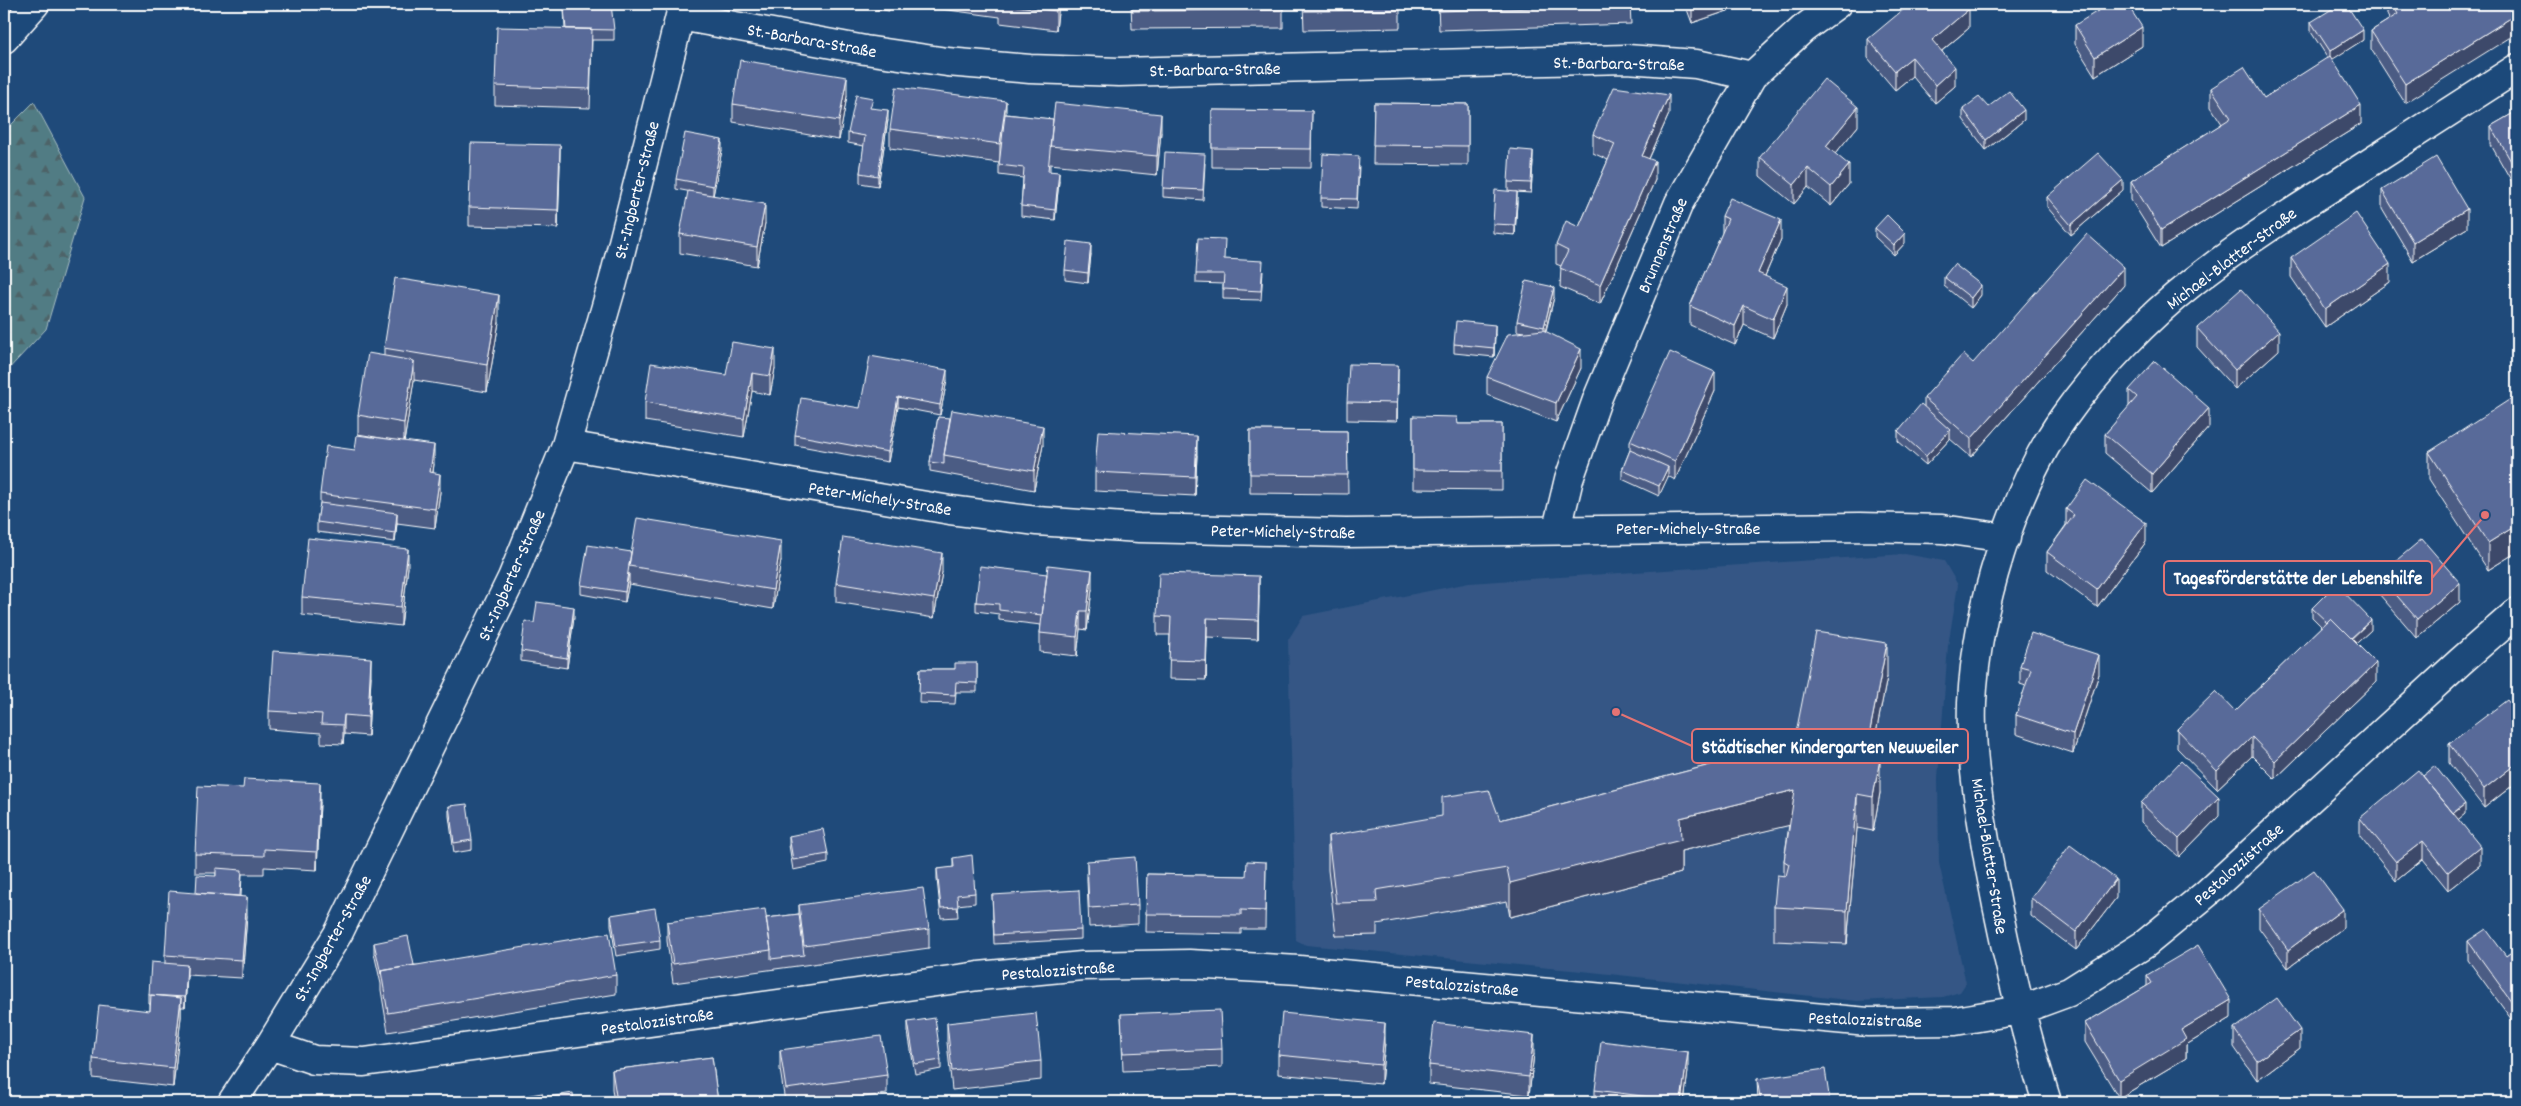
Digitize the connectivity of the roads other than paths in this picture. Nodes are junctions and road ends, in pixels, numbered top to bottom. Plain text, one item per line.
1 (35, 4) edge
2 (1837, 4) edge
3 (681, 10) edge
4 (4, 39) edge
5 (2517, 68) edge
6 (1752, 76) junction
7 (566, 445) junction
8 (1557, 529) junction
9 (2006, 538) junction
10 (2517, 612) edge
11 (2020, 1010) junction
12 (270, 1045) junction
13 (232, 1102) edge
14 (2047, 1102) edge

1 - 4 street
2 - 6 street, Brunnenstraße
3 - 6 street, St.-Barbara-Straße
3 - 7 street, St.-Ingberter-Straße
5 - 9 street, Michael-Blatter-Straße
6 - 8 street, Brunnenstraße
7 - 8 street, Peter-Michely-Straße
7 - 12 street, St.-Ingberter-Straße
8 - 9 street, Peter-Michely-Straße
9 - 11 street, Michael-Blatter-Straße
10 - 11 street, Pestalozzistraße
11 - 12 street, Pestalozzistraße
11 - 14 street, Michael-Blatter-Straße
12 - 13 street, St.-Ingberter-Straße

